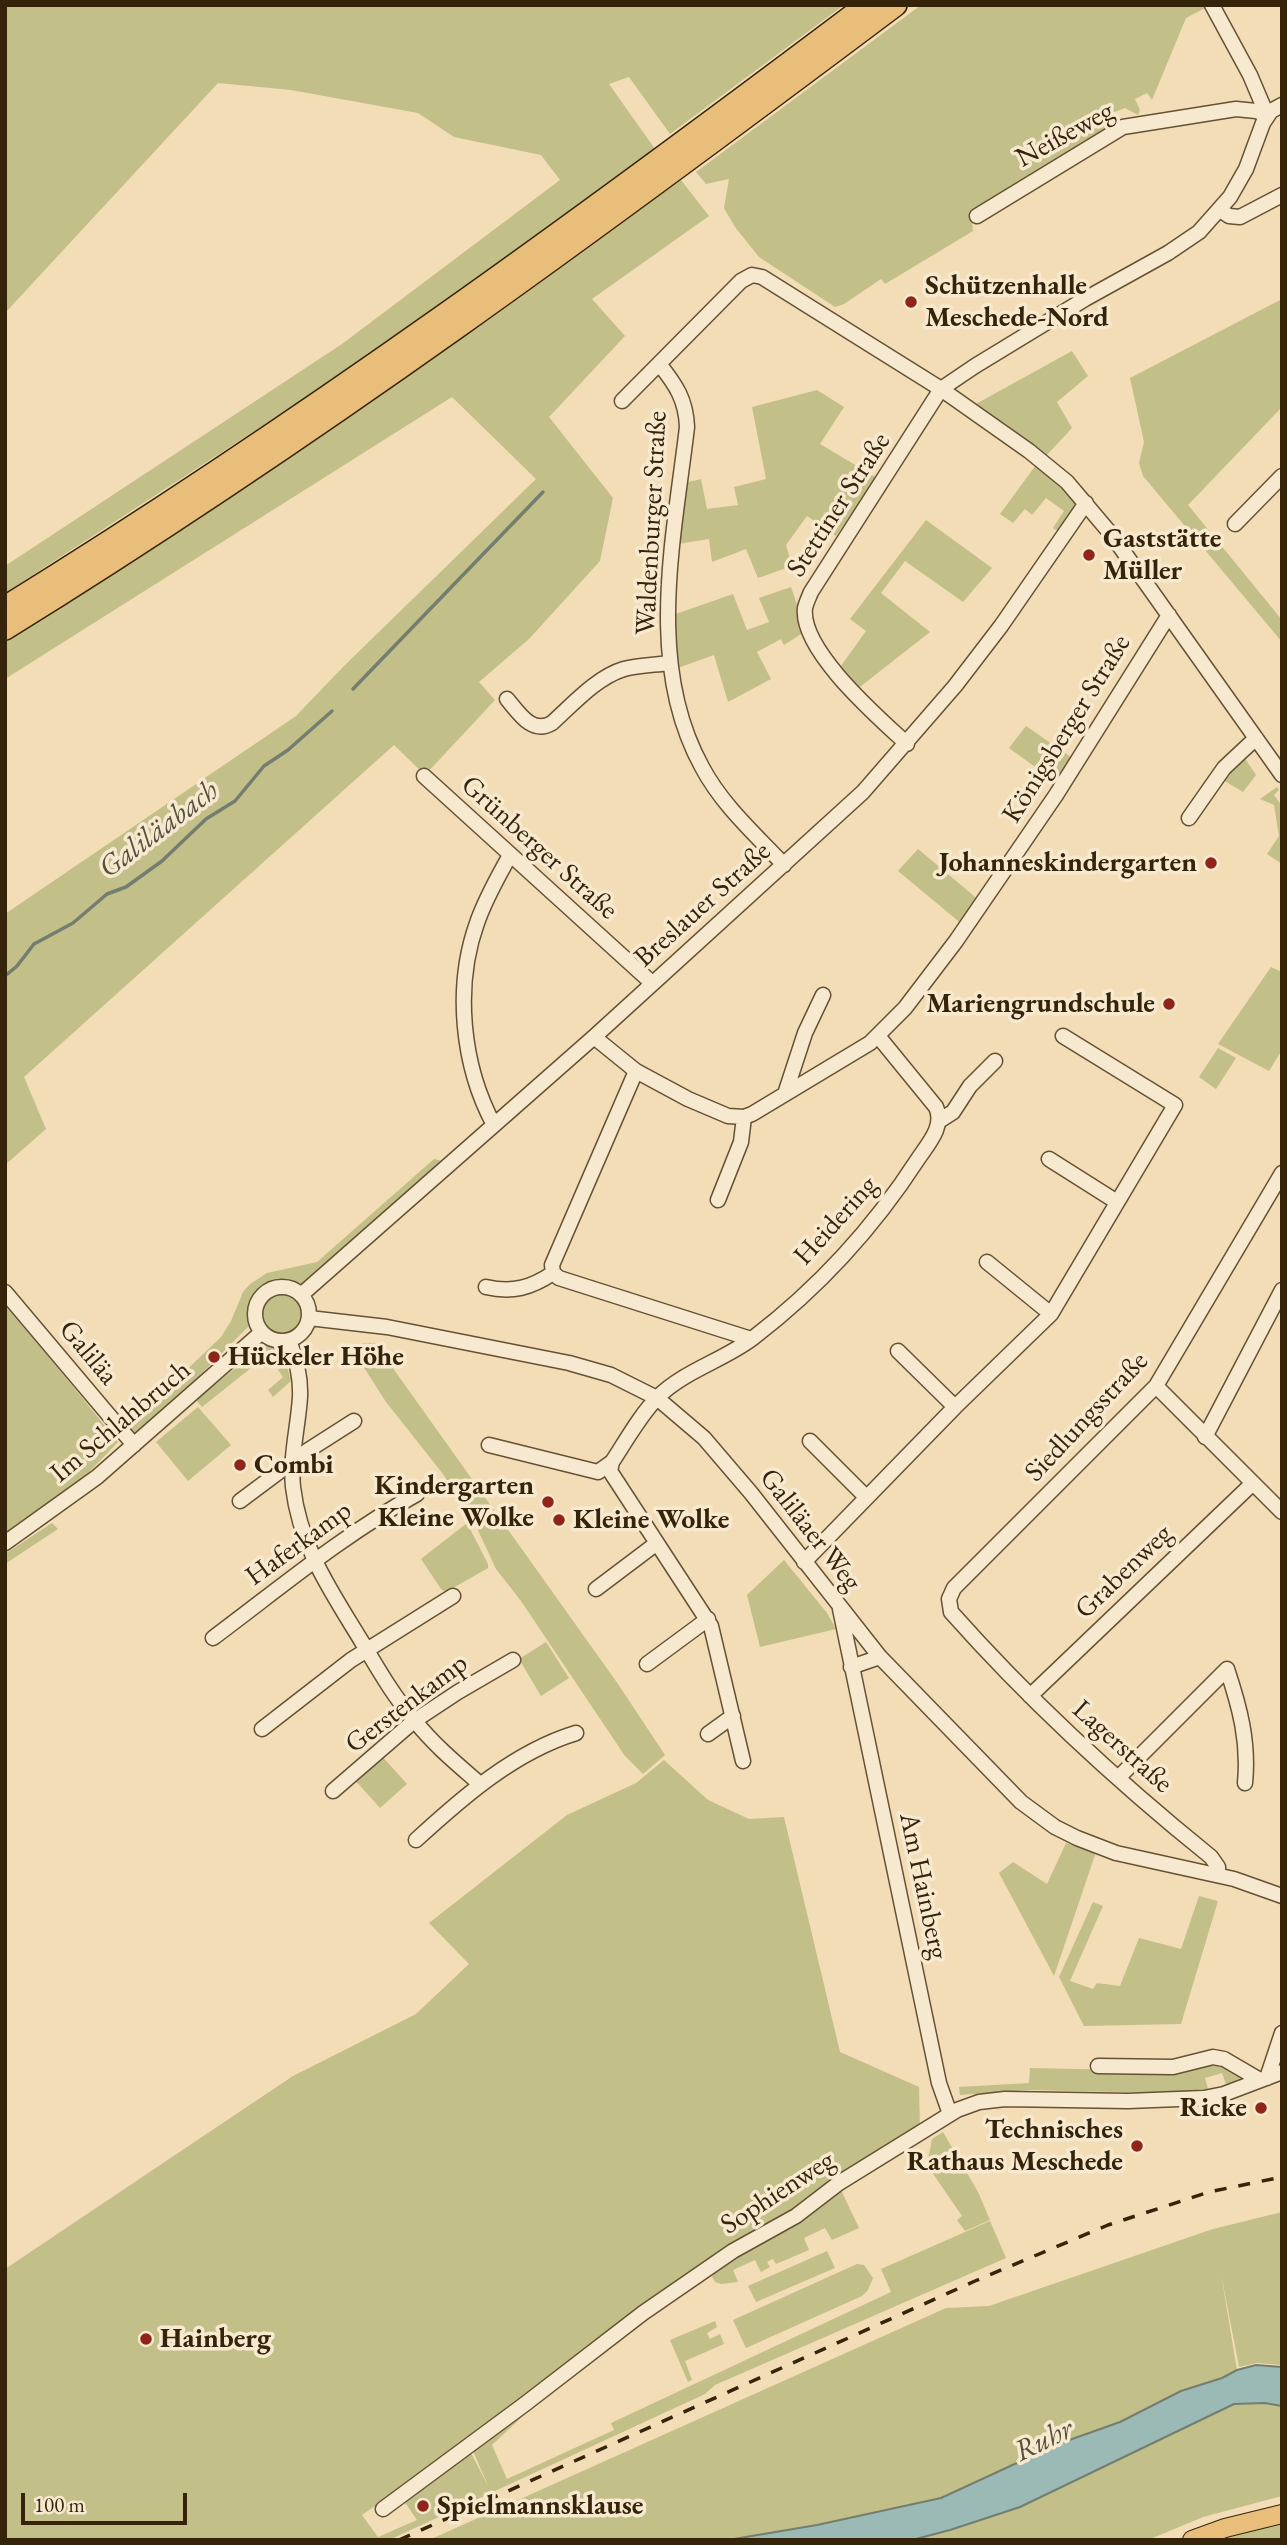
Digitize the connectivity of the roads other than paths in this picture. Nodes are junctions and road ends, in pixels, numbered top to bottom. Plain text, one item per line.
1 (866, 5) edge
2 (896, 5) edge
3 (1212, 5) edge
4 (1282, 105) edge
5 (1267, 115) junction
6 (1282, 195) edge
7 (1220, 210) junction
8 (977, 216) dead end
9 (660, 365) junction
10 (941, 389) junction
11 (622, 401) dead end
12 (1282, 476) edge
13 (1086, 503) junction
14 (1235, 523) dead end
15 (5, 607) edge
16 (1169, 615) junction
17 (5, 629) edge
18 (670, 663) junction
19 (507, 699) dead end
20 (1256, 738) junction
21 (907, 744) junction
22 (1282, 775) edge
23 (424, 776) dead end
24 (1189, 818) dead end
25 (510, 855) junction
26 (785, 865) junction
27 (652, 983) junction
28 (823, 995) dead end
29 (878, 1036) junction
30 (1063, 1036) dead end
31 (594, 1037) junction
32 (995, 1061) dead end
33 (636, 1071) junction
34 (785, 1094) junction
35 (744, 1117) junction
36 (939, 1121) junction
37 (494, 1125) junction
38 (1049, 1159) dead end
39 (1282, 1173) edge
40 (718, 1200) dead end
41 (1116, 1202) junction
42 (987, 1262) dead end
43 (552, 1273) junction
44 (486, 1287) dead end
45 (1282, 1290) edge
46 (5, 1292) edge
47 (301, 1295) junction
48 (1051, 1314) junction
49 (309, 1318) junction
50 (262, 1332) junction
51 (751, 1339) junction
52 (289, 1340) junction
53 (898, 1351) dead end
54 (1156, 1386) junction
55 (657, 1398) junction
56 (955, 1407) junction
57 (354, 1420) dead end
58 (1205, 1437) junction
59 (810, 1441) dead end
60 (489, 1444) dead end
61 (134, 1445) junction
62 (292, 1462) junction
63 (612, 1462) junction
64 (1253, 1483) junction
65 (417, 1494) dead end
66 (866, 1497) junction
67 (240, 1501) dead end
68 (1282, 1513) edge
69 (5, 1543) edge
70 (657, 1543) junction
71 (313, 1561) junction
72 (804, 1562) junction
73 (596, 1589) dead end
74 (453, 1596) dead end
75 (948, 1603) joint
76 (840, 1609) junction
77 (708, 1619) junction
78 (213, 1638) dead end
79 (367, 1650) junction
80 (880, 1657) junction
81 (513, 1660) dead end
82 (647, 1664) dead end
83 (851, 1667) junction
84 (1031, 1696) junction
85 (733, 1716) junction
86 (414, 1721) junction
87 (262, 1729) dead end
88 (576, 1733) dead end
89 (708, 1734) dead end
90 (744, 1761) dead end
91 (1118, 1778) junction
92 (1245, 1783) dead end
93 (480, 1784) junction
94 (333, 1791) dead end
95 (416, 1840) dead end
96 (1218, 1875) junction
97 (1282, 1896) edge
98 (1282, 2033) edge
99 (1098, 2066) dead end
100 (1282, 2072) edge
101 (1264, 2079) junction
102 (950, 2114) junction
103 (383, 2509) dead end
104 (1282, 2514) edge
105 (1192, 2540) edge

1 - 15 highway
2 - 17 highway
3 - 5 street
4 - 5 street
5 - 7 street
5 - 8 street, Neißeweg
6 - 7 street
7 - 10 street
9 - 10 street
9 - 11 street
9 - 18 street, Waldenburger Straße
10 - 13 street
10 - 21 street, Stettiner Straße
12 - 14 street
13 - 16 street
13 - 21 street, Breslauer Straße
16 - 20 street
16 - 29 street, Königsberger Straße
18 - 19 street
18 - 26 street, Waldenburger Straße
20 - 22 street
20 - 24 street
21 - 26 street, Breslauer Straße
23 - 25 street, Grünberger Straße
25 - 27 street, Grünberger Straße
25 - 37 street
26 - 27 street, Breslauer Straße
27 - 31 street, Breslauer Straße
28 - 34 street
29 - 34 street
29 - 36 street
30 - 41 street
31 - 33 street
31 - 37 street, Breslauer Straße
32 - 36 street, Heidering
33 - 35 street
33 - 43 street
34 - 35 street
35 - 40 street
36 - 51 street, Heidering
37 - 47 street, Breslauer Straße
38 - 41 street
39 - 54 street, Siedlungsstraße
41 - 48 street
42 - 48 street
43 - 44 street
43 - 51 street
45 - 58 street
46 - 61 street, Galiläa
47 - 49 street
47 - 50 street
48 - 56 street
49 - 52 street
49 - 55 street, Galiläaer Weg
50 - 52 street
50 - 61 street, Im Schlahbruch
51 - 55 street, Heidering
52 - 62 street
53 - 56 street
54 - 58 street
54 - 75 street, Siedlungsstraße
55 - 63 street, Heidering
55 - 72 street, Galiläaer Weg
56 - 66 street
57 - 62 street
58 - 64 street
59 - 66 street
60 - 63 street
61 - 69 street, Im Schlahbruch
62 - 67 street
62 - 71 street
63 - 70 street
64 - 68 street
64 - 84 street, Grabenweg
65 - 71 street, Haferkamp
66 - 72 street
70 - 73 street
70 - 77 street
71 - 78 street, Haferkamp
71 - 79 street
72 - 76 street, Galiläaer Weg
74 - 79 street
75 - 84 street, Lagerstraße
76 - 80 street, Galiläaer Weg
76 - 83 street, Am Hainberg
77 - 82 street
77 - 85 street
79 - 86 street
79 - 87 street
80 - 83 street
80 - 96 street, Galiläaer Weg
81 - 86 street, Gerstenkamp
83 - 102 street, Am Hainberg
84 - 91 street, Lagerstraße
85 - 89 street
85 - 90 street
86 - 93 street
86 - 94 street, Gerstenkamp
88 - 93 street
91 - 92 street
91 - 96 street, Lagerstraße
93 - 95 street
96 - 97 street
98 - 101 street
99 - 101 street
100 - 101 street, Sophienweg
101 - 102 street, Sophienweg
102 - 103 street, Sophienweg
104 - 105 main road

